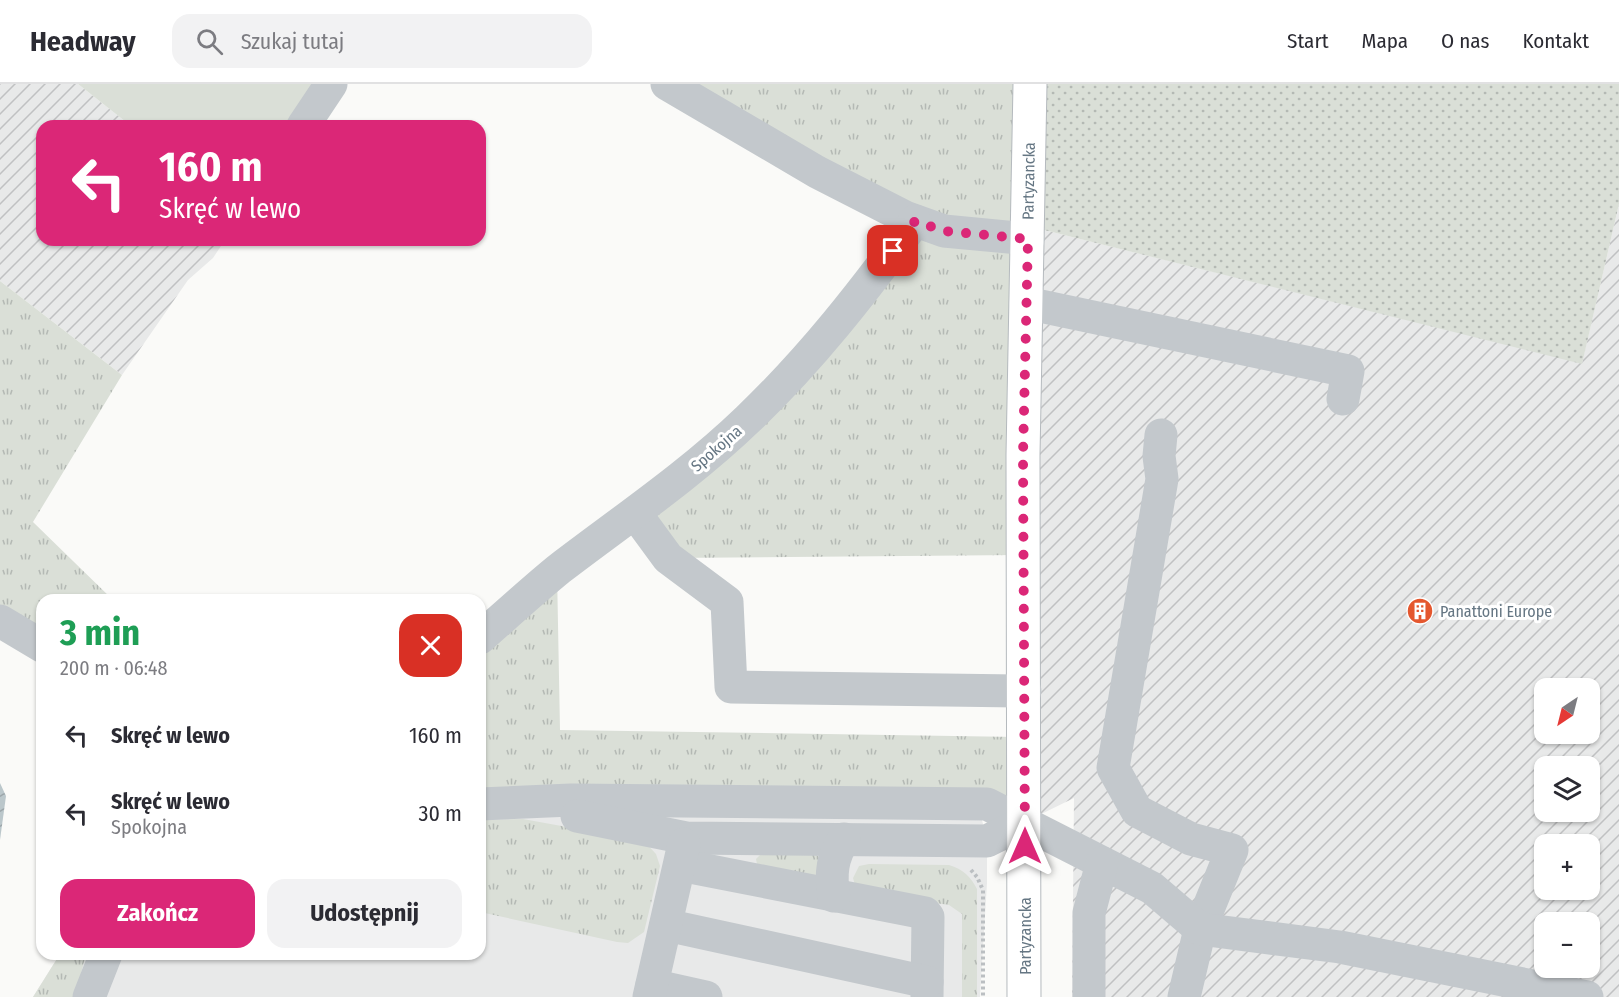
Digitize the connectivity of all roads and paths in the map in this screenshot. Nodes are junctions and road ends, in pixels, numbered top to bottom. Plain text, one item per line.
1 (331, 84) edge
2 (666, 84) edge
3 (1030, 84) edge
4 (307, 120) edge
5 (915, 221) junction
6 (1028, 239) junction
7 (1026, 303) junction
8 (1343, 399) dead end
9 (1161, 435) dead end
10 (635, 513) junction
11 (0, 621) edge
12 (486, 633) edge
13 (36, 642) edge
14 (1025, 691) junction
15 (709, 802) junction
16 (486, 803) edge
17 (486, 803) edge
18 (1025, 822) junction
19 (844, 839) junction
20 (683, 851) junction
21 (1102, 863) junction
22 (966, 865) dead end
23 (834, 896) junction
24 (666, 925) junction
25 (1200, 929) junction
26 (104, 960) edge
27 (927, 990) edge
28 (651, 991) edge
29 (89, 997) edge
30 (706, 997) edge
31 (983, 997) edge
32 (1024, 997) edge
33 (1089, 997) edge
34 (1184, 997) edge
35 (1587, 997) edge

1 - 4 street
2 - 5 street
3 - 6 main road, Partyzancka
5 - 6 street
5 - 10 street, Spokojna
6 - 7 main road, Partyzancka
7 - 8 street
7 - 14 main road, Partyzancka
9 - 25 street
10 - 12 street, Spokojna
10 - 14 street
11 - 13 street
14 - 18 main road, Partyzancka
15 - 16 street
15 - 18 street
15 - 20 street
17 - 20 street
18 - 19 street
18 - 21 street
18 - 32 main road, Partyzancka
19 - 20 street
19 - 23 street
20 - 23 street
20 - 24 street
21 - 25 street
21 - 33 street
22 - 31 path
23 - 27 street
24 - 27 street
24 - 28 street
25 - 34 street
25 - 35 street
26 - 29 street
28 - 30 street

